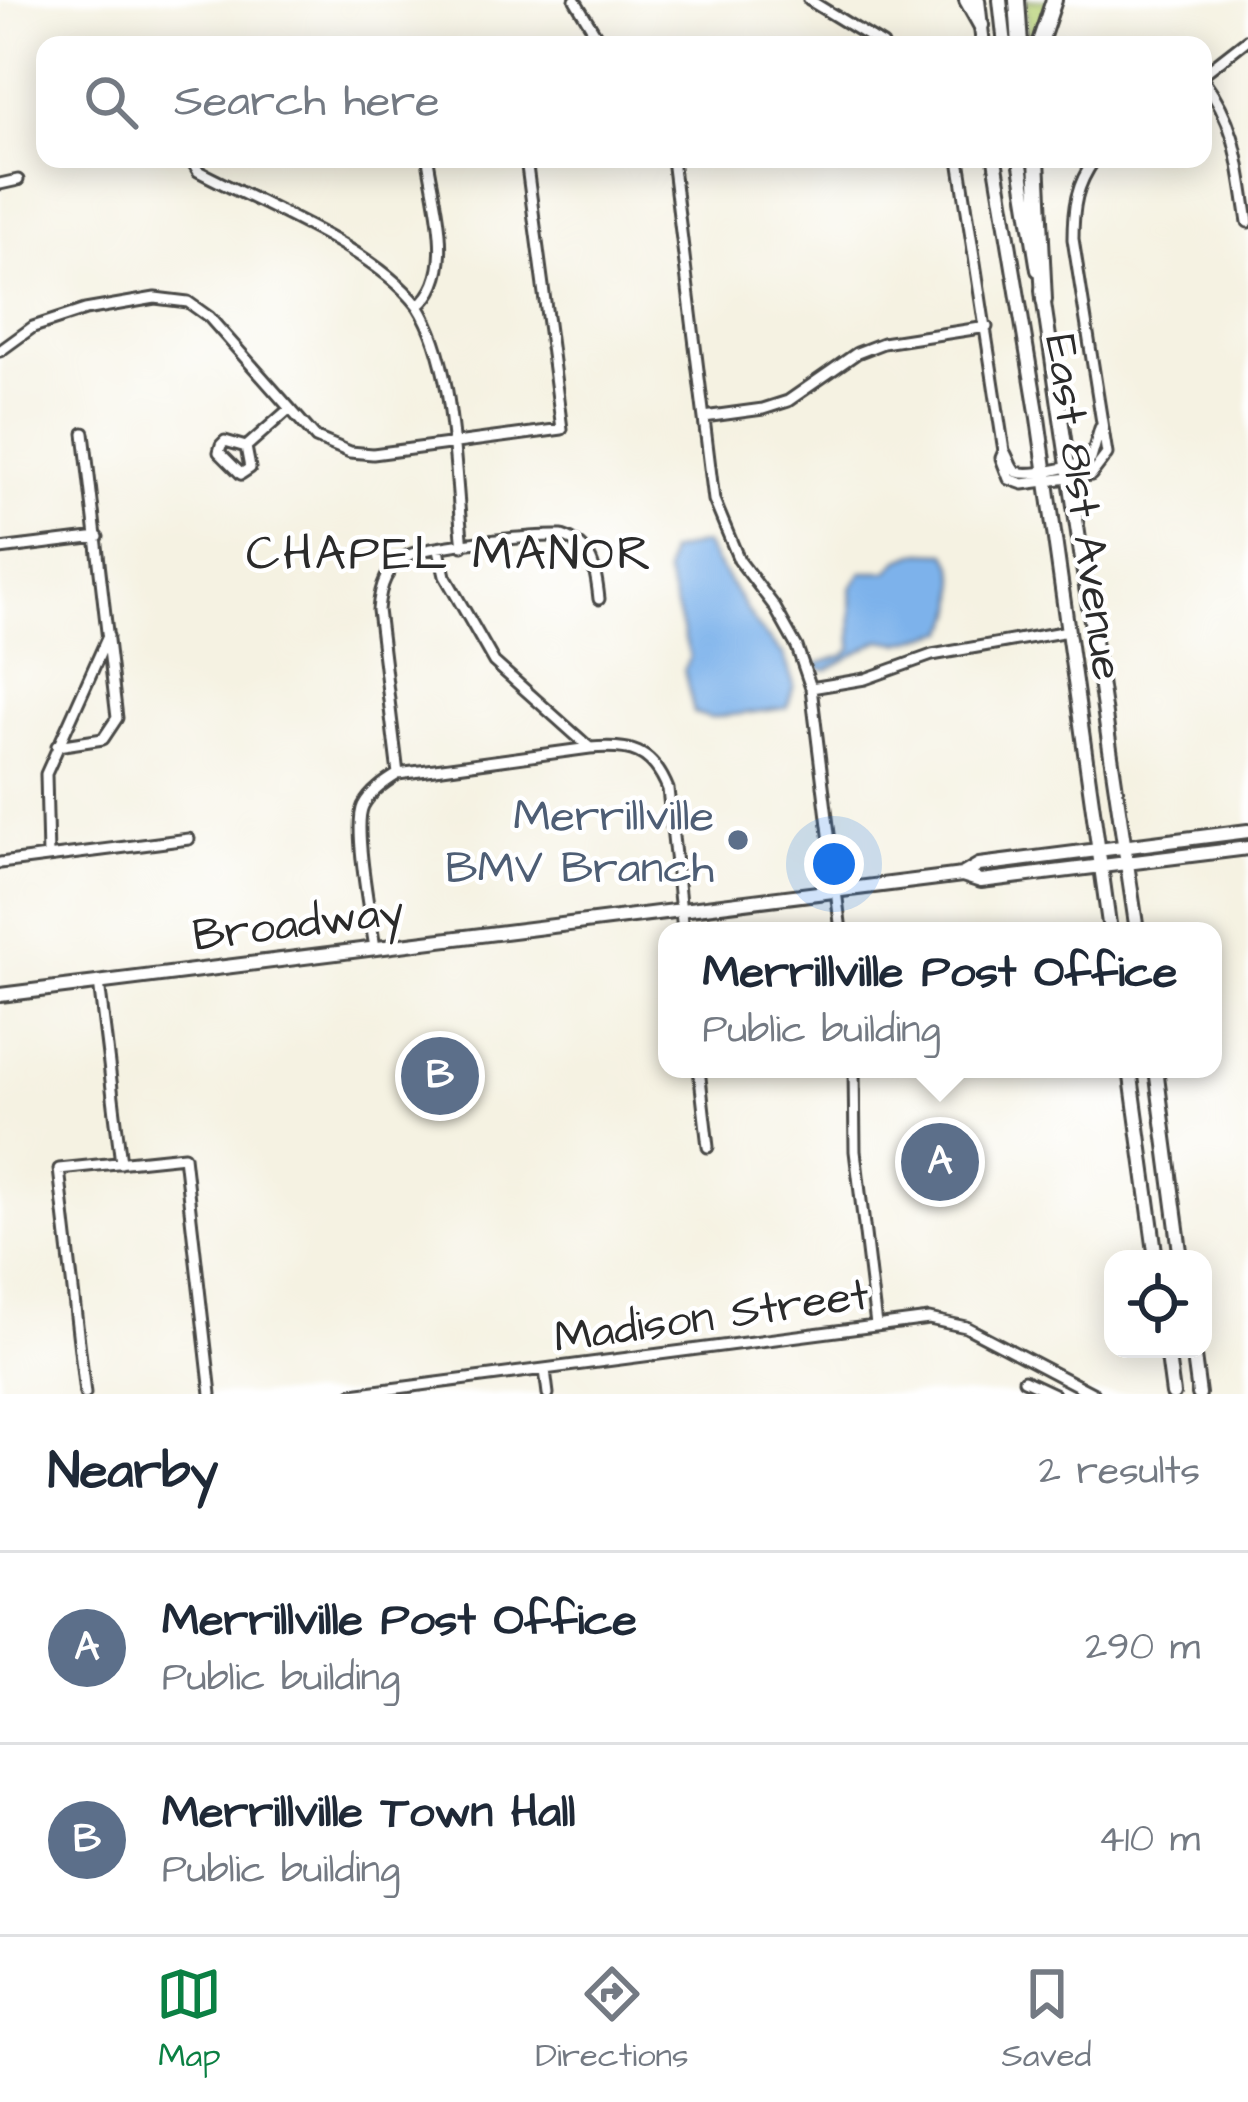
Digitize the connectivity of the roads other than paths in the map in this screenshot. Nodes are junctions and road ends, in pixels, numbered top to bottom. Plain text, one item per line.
1 (575, 0) edge
2 (809, 0) edge
3 (967, 0) edge
4 (978, 0) edge
5 (1000, 0) edge
6 (1017, 0) edge
7 (1054, 0) edge
8 (981, 25) junction
9 (597, 36) edge
10 (868, 36) edge
11 (982, 36) edge
12 (1004, 36) edge
13 (1019, 36) edge
14 (1042, 36) edge
15 (1248, 39) edge
16 (1212, 69) edge
17 (1212, 90) edge
18 (196, 168) edge
19 (429, 168) edge
20 (527, 168) edge
21 (673, 168) edge
22 (960, 168) edge
23 (995, 168) edge
24 (1021, 168) edge
25 (1036, 168) edge
26 (1089, 168) edge
27 (19, 180) dead end
28 (0, 184) edge
29 (1248, 223) edge
30 (1043, 300) junction
31 (418, 306) junction
32 (987, 327) junction
33 (0, 352) edge
34 (289, 409) junction
35 (704, 417) junction
36 (84, 433) dead end
37 (451, 444) junction
38 (246, 446) dead end
39 (1070, 472) junction
40 (1046, 476) junction
41 (98, 538) junction
42 (463, 546) junction
43 (0, 549) edge
44 (439, 550) junction
45 (599, 599) dead end
46 (1068, 631) junction
47 (109, 633) junction
48 (811, 688) junction
49 (56, 746) junction
50 (590, 748) junction
51 (398, 774) junction
52 (1248, 831) edge
53 (189, 839) dead end
54 (1125, 847) junction
55 (1248, 848) edge
56 (1099, 850) junction
57 (48, 857) junction
58 (0, 863) edge
59 (1127, 863) junction
60 (1101, 867) junction
61 (962, 875) junction
62 (836, 890) junction
63 (680, 909) junction
64 (682, 922) edge
65 (840, 922) edge
66 (1109, 922) edge
67 (1136, 922) edge
68 (375, 948) junction
69 (99, 982) junction
70 (0, 995) edge
71 (700, 1078) edge
72 (854, 1078) edge
73 (1131, 1078) edge
74 (1157, 1078) edge
75 (708, 1147) dead end
76 (121, 1163) junction
77 (1155, 1250) edge
78 (1180, 1250) edge
79 (876, 1325) junction
80 (1168, 1358) edge
81 (1194, 1358) edge
82 (1042, 1366) junction
83 (545, 1370) junction
84 (371, 1393) edge
85 (86, 1394) edge
86 (211, 1394) edge
87 (352, 1394) edge
88 (548, 1394) edge
89 (1054, 1394) edge
90 (1094, 1394) edge
91 (1173, 1394) edge
92 (1199, 1394) edge

1 - 9 street
2 - 10 street
3 - 8 highway
4 - 8 main road
5 - 12 main road
6 - 13 highway
7 - 14 highway
8 - 11 main road
15 - 16 street
17 - 29 street
18 - 31 street
19 - 31 street
20 - 37 street
21 - 35 street
22 - 32 street
23 - 40 main road, East 81st Avenue
24 - 30 main road, East 81st Avenue
25 - 30 highway
26 - 39 street
27 - 28 street
30 - 39 main road, East 81st Avenue
31 - 37 street
32 - 35 street
32 - 40 street
33 - 34 street
34 - 37 street
34 - 38 street
35 - 48 street
36 - 41 street
37 - 42 street
39 - 40 street
39 - 54 main road, East 81st Avenue
40 - 46 main road, East 81st Avenue
41 - 43 street
41 - 47 street
42 - 44 street
42 - 45 street
44 - 50 street
44 - 51 street
46 - 48 street
46 - 56 main road, East 81st Avenue
47 - 49 street
47 - 49 street
48 - 62 street
49 - 57 street
50 - 51 street
50 - 63 street
51 - 68 street
52 - 54 main road, Broadway
53 - 57 street
54 - 56 main road, Broadway
54 - 59 main road, East 81st Avenue
55 - 59 main road, Broadway
56 - 60 main road, East 81st Avenue
56 - 61 main road, Broadway
57 - 58 street
59 - 60 main road, Broadway
59 - 67 main road, East 81st Avenue
60 - 61 main road, Broadway
60 - 66 main road, East 81st Avenue
61 - 62 main road, Broadway
62 - 63 main road, Broadway
62 - 65 street
63 - 64 street
63 - 68 main road, Broadway
68 - 69 main road, Broadway
69 - 70 main road, Broadway
69 - 76 street
71 - 75 street
72 - 79 street
73 - 77 main road
74 - 78 main road
76 - 85 street
76 - 86 street
79 - 82 street, Madison Street
79 - 83 street, Madison Street
80 - 91 main road
81 - 92 main road
82 - 89 street
82 - 90 street
83 - 84 street, Madison Street
83 - 88 street
84 - 87 street, Madison Street

